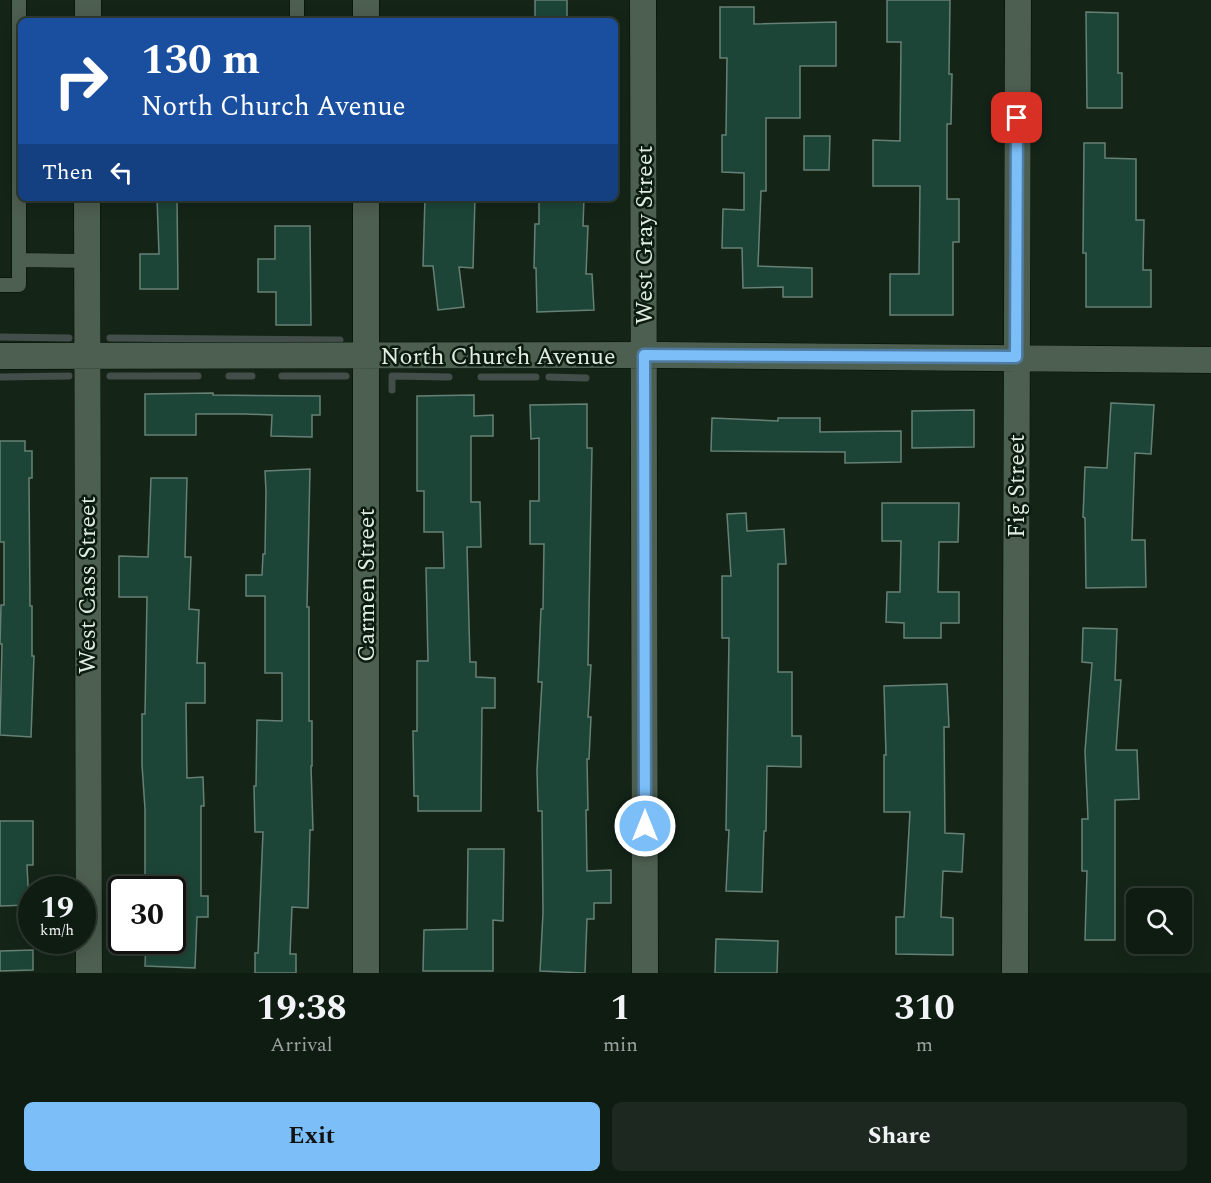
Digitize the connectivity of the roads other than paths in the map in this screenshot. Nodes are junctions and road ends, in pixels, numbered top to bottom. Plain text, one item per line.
1 (20, 0) edge
2 (88, 0) edge
3 (297, 0) edge
4 (366, 0) edge
5 (643, 0) edge
6 (1018, 0) edge
7 (20, 18) edge
8 (88, 18) edge
9 (297, 18) edge
10 (366, 18) edge
11 (19, 201) edge
12 (87, 201) edge
13 (366, 201) edge
14 (19, 260) junction
15 (87, 261) junction
16 (0, 285) edge
17 (87, 355) junction
18 (644, 355) junction
19 (0, 356) edge
20 (366, 356) junction
21 (1016, 357) junction
22 (1211, 360) edge
23 (89, 973) edge
24 (366, 973) edge
25 (645, 973) edge
26 (1015, 973) edge

1 - 7 lane
2 - 8 street
3 - 9 lane
4 - 10 street
5 - 18 street, West Gray Street
6 - 21 street, Fig Street
11 - 14 lane
12 - 15 street, West Cass Street
13 - 20 street, Carmen Street
14 - 15 lane
14 - 16 lane
15 - 17 street, West Cass Street
17 - 19 street, North Church Avenue
17 - 20 street, North Church Avenue
17 - 23 street, West Cass Street
18 - 20 street, North Church Avenue
18 - 21 street, North Church Avenue
18 - 25 street, West Gray Street
20 - 24 street, Carmen Street
21 - 22 street, North Church Avenue
21 - 26 street, Fig Street

